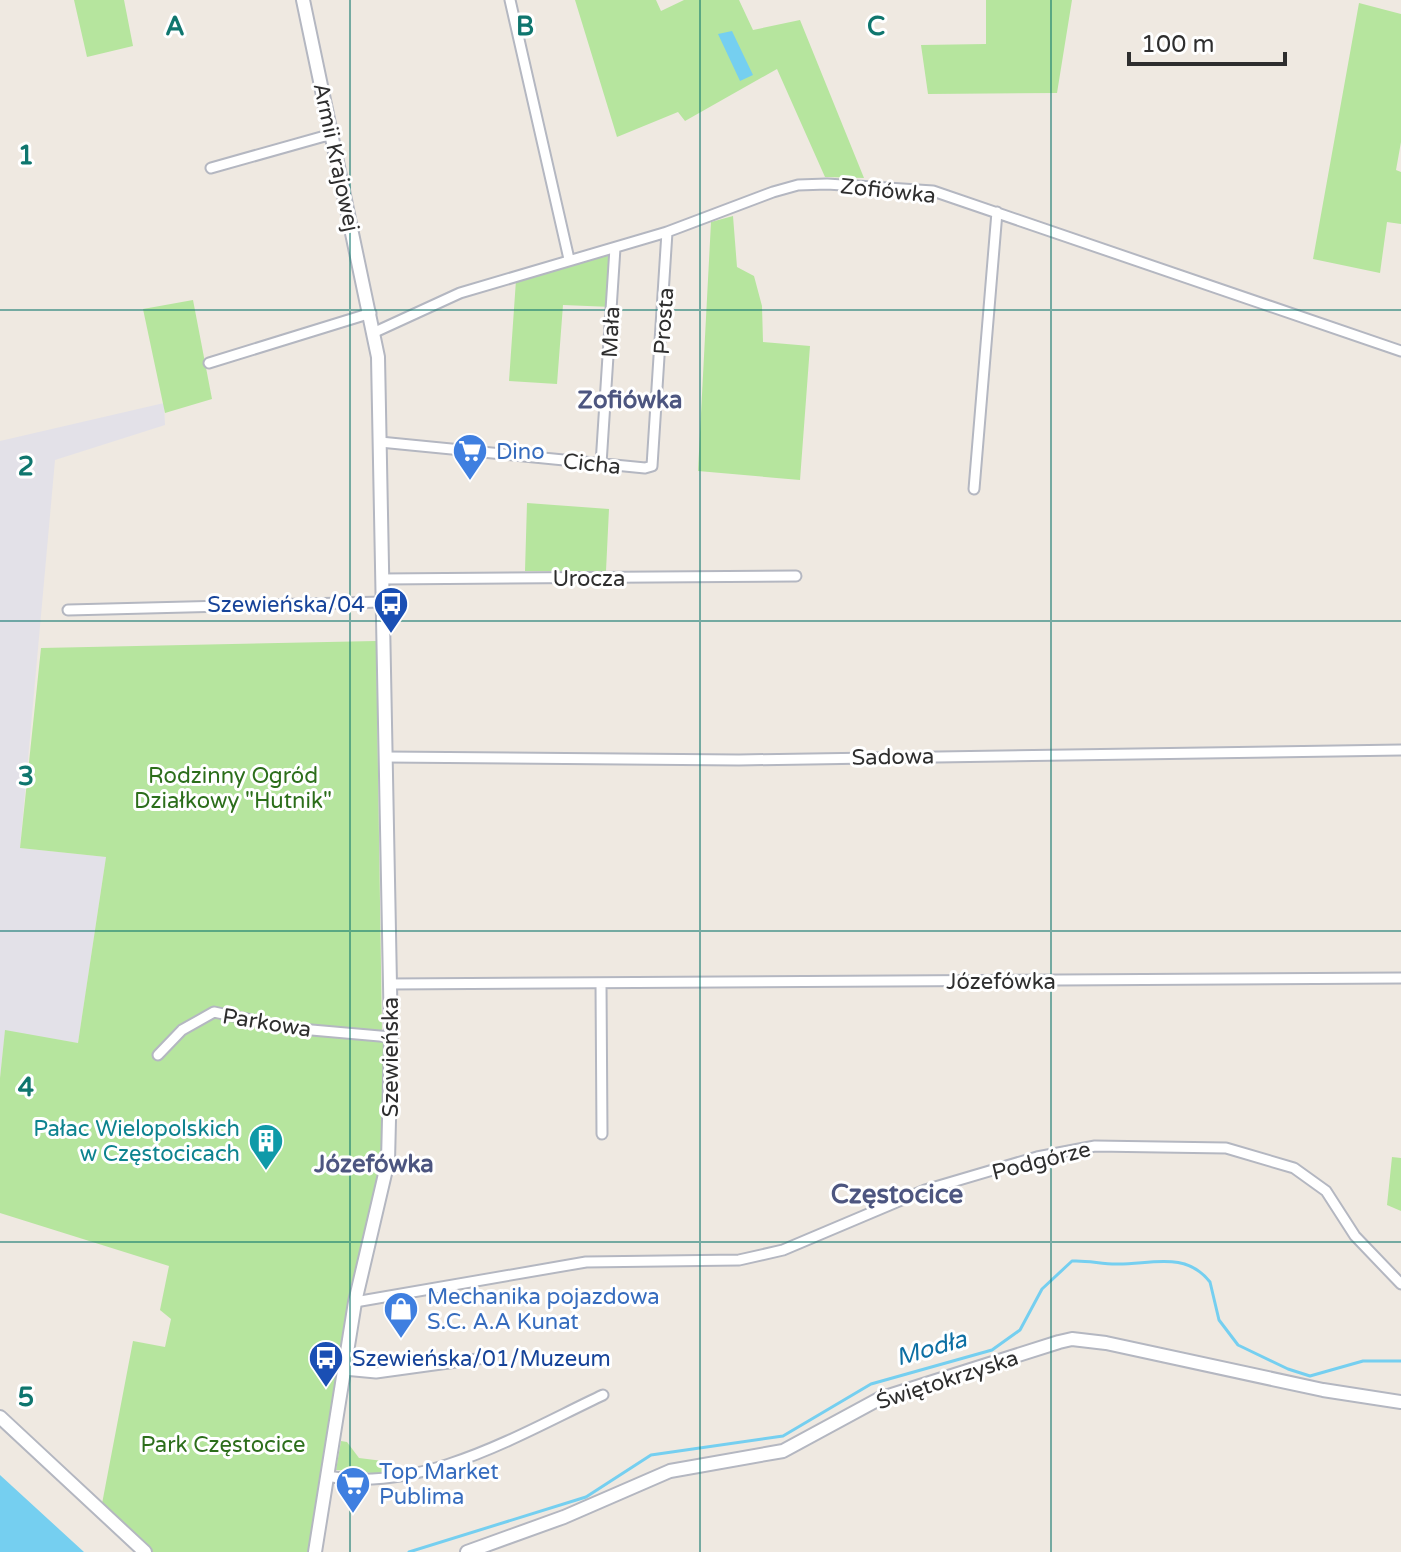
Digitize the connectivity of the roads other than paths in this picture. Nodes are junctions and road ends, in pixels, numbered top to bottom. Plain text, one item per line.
1 (303, 0) edge
2 (510, 0) edge
3 (332, 134) junction
4 (211, 168) dead end
5 (997, 212) junction
6 (667, 232) junction
7 (615, 248) junction
8 (569, 259) junction
9 (371, 313) junction
10 (375, 332) junction
11 (1401, 351) edge
12 (209, 363) dead end
13 (380, 442) junction
14 (654, 457) joint
15 (601, 464) junction
16 (974, 489) dead end
17 (796, 576) dead end
18 (382, 579) junction
19 (382, 602) junction
20 (68, 610) dead end
21 (1401, 750) edge
22 (385, 757) junction
23 (1401, 978) edge
24 (601, 983) junction
25 (390, 984) junction
26 (391, 1037) junction
27 (158, 1055) dead end
28 (602, 1134) dead end
29 (1401, 1284) edge
30 (355, 1302) junction
31 (492, 1357) dead end
32 (344, 1370) junction
33 (603, 1395) dead end
34 (1401, 1402) edge
35 (0, 1417) edge
36 (327, 1476) junction
37 (145, 1552) edge
38 (315, 1552) edge
39 (467, 1552) edge

1 - 3 street, Armii Krajowej
2 - 8 street
3 - 4 street
3 - 9 street, Armii Krajowej
5 - 6 street, Zofiówka
5 - 11 street, Zofiówka
5 - 16 street
6 - 7 street, Zofiówka
6 - 14 street, Prosta
7 - 8 street, Zofiówka
7 - 15 street, Mała
8 - 10 street, Zofiówka
9 - 10 street, Armii Krajowej
9 - 12 street
10 - 13 street, Szewieńska
13 - 15 street, Cicha
13 - 18 street, Szewieńska
14 - 15 street, Cicha
17 - 18 street, Urocza
18 - 19 street, Szewieńska
19 - 20 street
19 - 22 street, Szewieńska
21 - 22 street, Sadowa
22 - 25 street, Szewieńska
23 - 24 street, Józefówka
24 - 25 street, Józefówka
24 - 28 street
25 - 26 street, Szewieńska
26 - 27 street, Parkowa
26 - 30 street, Szewieńska
29 - 30 street, Podgórze
30 - 32 street, Szewieńska
31 - 32 street
32 - 36 street, Szewieńska
33 - 36 street
34 - 39 street, Świętokrzyska
35 - 37 street
36 - 38 street, Szewieńska

